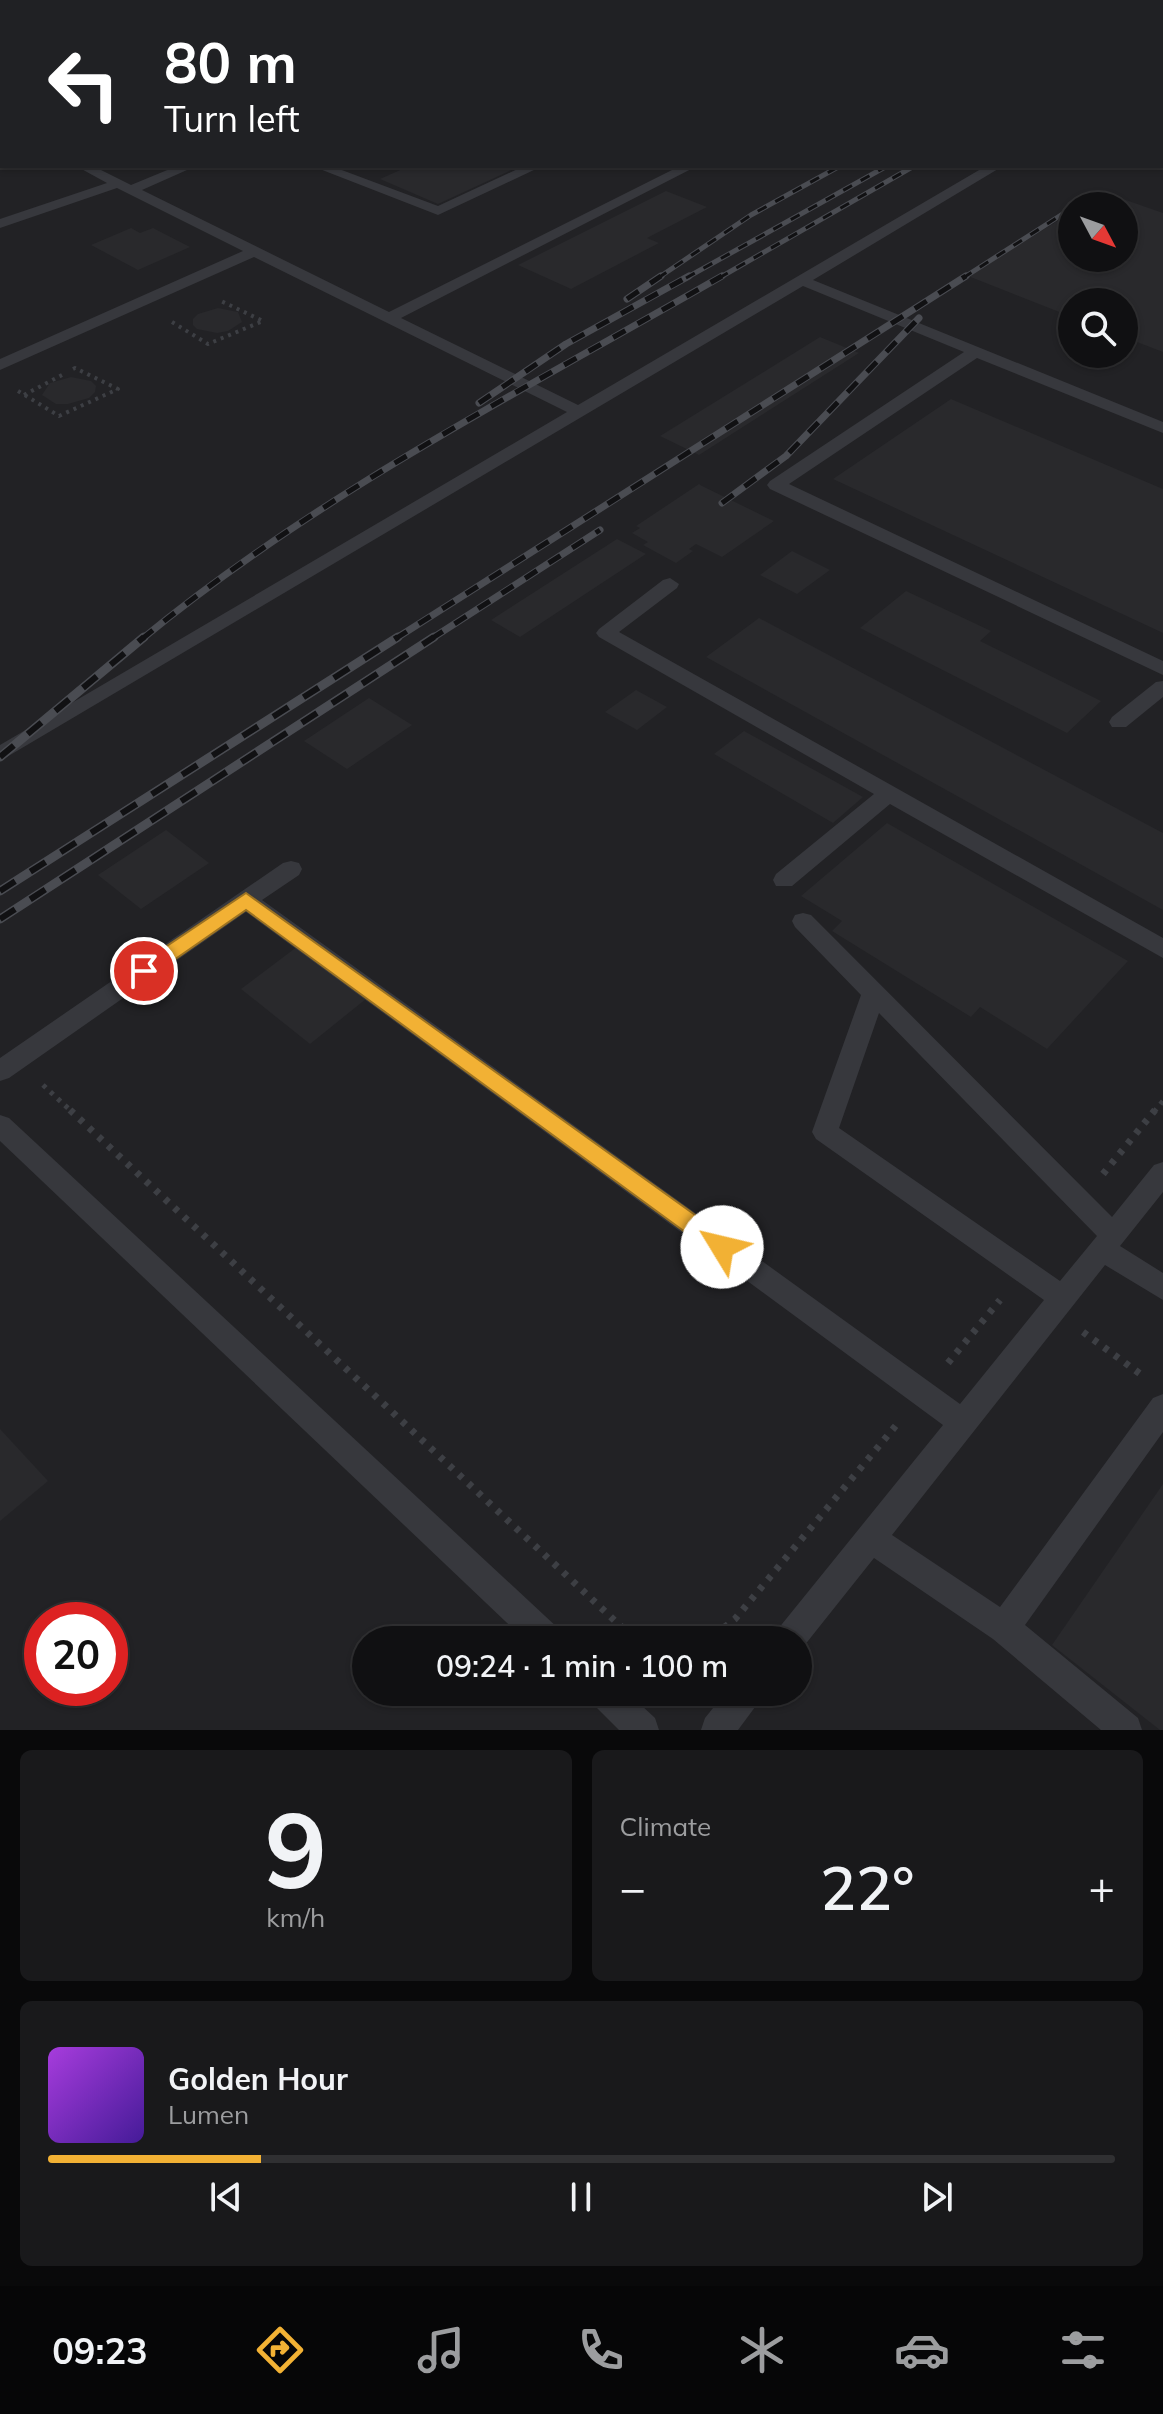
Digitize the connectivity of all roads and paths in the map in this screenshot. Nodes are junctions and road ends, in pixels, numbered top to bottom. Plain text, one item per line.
1 (87, 168) edge
2 (183, 168) edge
3 (686, 168) edge
4 (993, 168) edge
5 (340, 169) edge
6 (529, 169) dead end
7 (123, 187) junction
8 (0, 224) edge
9 (255, 251) junction
10 (803, 281) junction
11 (140, 302) junction
12 (210, 305) dead end
13 (184, 316) dead end
14 (390, 317) junction
15 (172, 322) junction
16 (977, 351) junction
17 (0, 365) edge
18 (24, 395) joint
19 (581, 413) junction
20 (1163, 428) edge
21 (670, 584) dead end
22 (1163, 669) edge
23 (1163, 687) edge
24 (1119, 722) dead end
25 (0, 754) edge
26 (889, 793) junction
27 (291, 869) dead end
28 (784, 880) dead end
29 (246, 900) junction
30 (803, 921) dead end
31 (1163, 949) edge
32 (874, 993) junction
33 (8, 1065) edge
34 (0, 1125) edge
35 (1163, 1173) edge
36 (1108, 1242) junction
37 (1163, 1288) edge
38 (1058, 1304) junction
39 (1157, 1394) edge
40 (963, 1423) junction
41 (870, 1538) junction
42 (533, 1626) edge
43 (620, 1626) edge
44 (800, 1626) edge
45 (1004, 1628) junction
46 (618, 1706) edge
47 (736, 1706) edge
48 (643, 1730) edge
49 (717, 1730) edge
50 (1126, 1730) edge

1 - 7 lane
2 - 7 lane
3 - 14 lane
4 - 10 lane
5 - 6 lane
7 - 8 lane
7 - 9 lane
9 - 11 lane
9 - 14 lane
10 - 16 lane
10 - 19 lane
11 - 15 path
11 - 17 lane
12 - 15 path
13 - 15 path
14 - 19 lane
16 - 20 lane
16 - 22 lane
18 - 18 path
19 - 25 lane
21 - 26 lane
23 - 24 lane
26 - 28 lane
26 - 31 lane
27 - 29 lane
29 - 33 lane
29 - 40 lane
30 - 32 lane
32 - 36 lane
32 - 38 lane
33 - 43 path
34 - 42 lane
35 - 36 lane
36 - 37 lane
36 - 38 lane
38 - 39 path
38 - 40 lane
39 - 45 lane
40 - 41 lane
41 - 44 lane
41 - 45 lane
45 - 50 lane
46 - 48 lane
47 - 49 lane

